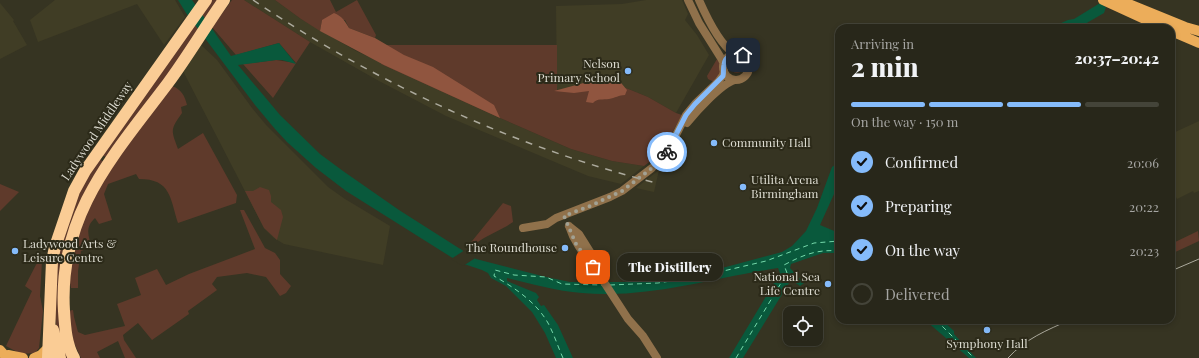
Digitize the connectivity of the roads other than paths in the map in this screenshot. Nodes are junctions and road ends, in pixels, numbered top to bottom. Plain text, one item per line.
1 (224, 0) edge
2 (688, 0) edge
3 (699, 0) edge
4 (205, 1) edge
5 (1111, 1) edge
6 (1156, 24) edge
7 (1199, 31) edge
8 (1175, 33) edge
9 (1199, 43) edge
10 (734, 54) junction
11 (724, 68) junction
12 (735, 80) junction
13 (678, 134) junction
14 (96, 154) junction
15 (109, 162) junction
16 (50, 310) junction
17 (48, 353) edge
18 (5, 354) edge
19 (24, 358) edge
20 (34, 358) edge
21 (60, 358) edge
22 (74, 358) edge
23 (657, 358) edge

1 - 15 highway
2 - 11 street
3 - 10 street
4 - 14 highway, Ladywood Middleway
5 - 6 main road
5 - 7 main road
8 - 9 main road
10 - 11 street
10 - 12 street
11 - 12 street
11 - 13 street
12 - 13 street
13 - 23 street
14 - 15 highway
14 - 16 highway, Ladywood Middleway
15 - 22 highway
16 - 17 highway, Ladywood Middleway
16 - 21 highway
17 - 20 main road
18 - 19 main road

